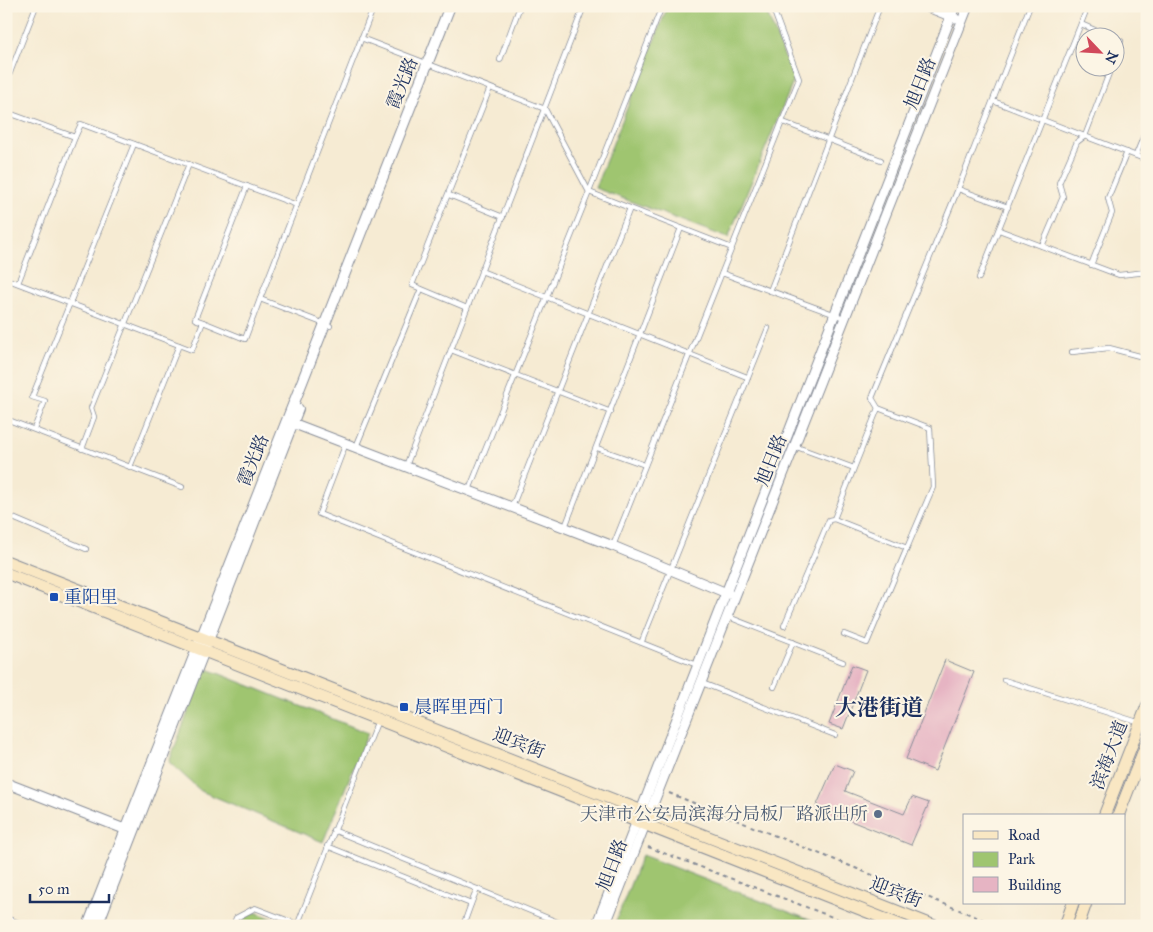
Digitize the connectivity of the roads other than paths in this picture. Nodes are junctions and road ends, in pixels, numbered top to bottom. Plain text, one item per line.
1 (36, 6) edge
2 (374, 6) edge
3 (450, 6) edge
4 (458, 6) edge
5 (520, 6) edge
6 (584, 6) edge
7 (662, 6) edge
8 (772, 6) edge
9 (880, 6) edge
10 (925, 6) edge
11 (955, 6) edge
12 (968, 6) edge
13 (1030, 6) edge
14 (1088, 6) edge
15 (951, 16) junction
16 (962, 21) junction
17 (1081, 24) junction
18 (1090, 28) edge
19 (361, 38) junction
20 (500, 60) dead end
21 (430, 65) junction
22 (1107, 78) edge
23 (6, 82) edge
24 (490, 88) junction
25 (993, 101) junction
26 (544, 109) junction
27 (6, 112) edge
28 (1043, 119) junction
29 (783, 122) junction
30 (1147, 128) edge
31 (1085, 136) junction
32 (75, 137) junction
33 (828, 140) junction
34 (134, 144) junction
35 (1127, 152) junction
36 (1136, 155) junction
37 (881, 160) dead end
38 (1147, 160) edge
39 (189, 164) junction
40 (247, 186) junction
41 (958, 189) junction
42 (589, 192) junction
43 (449, 195) junction
44 (296, 205) junction
45 (1008, 207) junction
46 (630, 208) junction
47 (503, 217) junction
48 (681, 228) junction
49 (999, 230) junction
50 (1042, 246) junction
51 (732, 248) junction
52 (1091, 265) junction
53 (482, 271) junction
54 (722, 272) junction
55 (1147, 272) edge
56 (979, 278) dead end
57 (6, 279) edge
58 (18, 283) junction
59 (421, 289) junction
60 (770, 291) junction
61 (546, 296) junction
62 (260, 299) junction
63 (70, 303) junction
64 (467, 308) junction
65 (588, 313) junction
66 (834, 315) junction
67 (844, 318) junction
68 (203, 322) junction
69 (126, 324) junction
70 (327, 325) junction
71 (768, 328) dead end
72 (640, 334) junction
73 (179, 345) junction
74 (451, 350) junction
75 (1072, 352) dead end
76 (690, 354) junction
77 (1147, 358) edge
78 (515, 375) junction
79 (747, 377) junction
80 (558, 392) junction
81 (878, 408) junction
82 (611, 412) junction
83 (6, 419) edge
84 (290, 422) junction
85 (34, 429) junction
86 (346, 443) junction
87 (794, 446) junction
88 (356, 447) junction
89 (597, 448) junction
90 (82, 449) junction
91 (645, 465) junction
92 (406, 466) junction
93 (130, 467) junction
94 (854, 468) junction
95 (182, 487) dead end
96 (469, 490) junction
97 (512, 507) junction
98 (6, 516) edge
99 (834, 519) junction
100 (565, 527) junction
101 (613, 546) junction
102 (907, 548) junction
103 (86, 549) dead end
104 (6, 561) edge
105 (670, 570) junction
106 (6, 573) edge
107 (729, 595) junction
108 (722, 614) junction
109 (784, 626) dead end
110 (844, 634) dead end
111 (642, 642) junction
112 (793, 642) junction
113 (203, 644) junction
114 (843, 662) dead end
115 (701, 666) junction
116 (691, 678) junction
117 (1004, 680) dead end
118 (700, 682) junction
119 (774, 687) dead end
120 (1147, 706) edge
121 (378, 718) junction
122 (1144, 724) edge
123 (835, 735) dead end
124 (1147, 742) edge
125 (6, 783) edge
126 (1105, 814) edge
127 (1119, 814) edge
128 (643, 816) junction
129 (333, 830) junction
130 (130, 831) junction
131 (327, 846) junction
132 (477, 889) junction
133 (471, 904) junction
134 (1073, 904) edge
135 (1086, 904) edge
136 (6, 918) edge
137 (297, 925) edge
138 (27, 926) edge
139 (88, 926) edge
140 (97, 926) edge
141 (233, 926) edge
142 (463, 926) edge
143 (567, 926) edge
144 (596, 926) edge
145 (605, 926) edge
146 (903, 926) edge
147 (935, 926) edge
148 (1065, 926) edge
149 (1078, 926) edge

1 - 23 lane
2 - 19 lane
3 - 21 street, 霞光路
4 - 21 street, 霞光路
5 - 20 lane
6 - 26 lane
7 - 42 lane
8 - 29 lane
9 - 33 lane
10 - 15 street
11 - 15 street, 旭日路
12 - 16 street, 旭日路
13 - 25 lane
14 - 17 lane
15 - 16 street
15 - 66 street, 旭日路
16 - 67 street, 旭日路
17 - 18 lane
17 - 28 lane
19 - 21 lane
19 - 44 lane
21 - 24 lane
21 - 70 street, 霞光路
22 - 31 lane
24 - 26 lane
24 - 43 lane
25 - 28 lane
25 - 41 lane
26 - 42 lane
26 - 47 lane
27 - 32 lane
28 - 31 lane
28 - 45 lane
29 - 33 lane
29 - 51 lane
30 - 36 lane
31 - 35 lane
31 - 50 lane
32 - 34 lane
32 - 58 lane
33 - 37 lane
33 - 60 lane
34 - 39 lane
34 - 63 lane
35 - 36 lane
35 - 52 lane
36 - 38 lane
39 - 40 lane
39 - 69 lane
40 - 44 lane
40 - 68 lane
41 - 45 lane
41 - 81 lane
42 - 46 lane
42 - 61 lane
43 - 47 lane
43 - 59 lane
44 - 62 lane
45 - 49 lane
46 - 48 lane
46 - 65 lane
47 - 53 lane
48 - 51 lane
48 - 72 lane
49 - 50 lane
49 - 56 lane
50 - 52 lane
51 - 54 lane
52 - 55 lane
53 - 61 lane
53 - 64 lane
54 - 60 lane
54 - 76 lane
57 - 58 lane
58 - 63 lane
59 - 64 lane
59 - 88 lane
60 - 66 lane
61 - 65 lane
61 - 78 lane
62 - 68 lane
62 - 70 lane
63 - 69 lane
63 - 85 lane
64 - 74 lane
65 - 72 lane
65 - 80 lane
66 - 67 lane
66 - 107 street, 旭日路
67 - 87 street, 旭日路
68 - 73 lane
69 - 73 lane
69 - 90 lane
70 - 84 street, 霞光路
71 - 79 lane
72 - 76 lane
72 - 82 lane
73 - 93 lane
74 - 78 lane
74 - 92 lane
75 - 77 lane
76 - 79 lane
76 - 91 lane
78 - 80 lane
78 - 96 lane
79 - 105 lane
80 - 82 lane
80 - 97 lane
81 - 94 lane
81 - 102 lane
82 - 89 lane
83 - 85 lane
84 - 86 street
84 - 113 street, 霞光路
85 - 90 lane
86 - 88 street
86 - 111 lane
87 - 94 lane
87 - 107 street, 旭日路
88 - 92 street
89 - 91 lane
89 - 100 lane
90 - 93 lane
91 - 101 lane
92 - 96 street
93 - 95 lane
94 - 99 lane
96 - 97 street
97 - 100 street
98 - 103 lane
99 - 102 lane
99 - 109 lane
100 - 101 street
101 - 105 street
102 - 110 lane
104 - 113 main road, 迎宾街
105 - 107 street
105 - 111 lane
106 - 113 main road, 迎宾街
107 - 108 street, 旭日路
108 - 112 lane
108 - 115 street, 旭日路
111 - 115 lane
112 - 114 lane
112 - 119 lane
113 - 121 main road, 迎宾街
113 - 128 main road, 迎宾街
113 - 130 street, 霞光路
115 - 116 street, 旭日路
115 - 118 street, 旭日路
116 - 118 lane
116 - 128 street, 旭日路
117 - 122 lane
118 - 123 lane
118 - 128 street, 旭日路
120 - 122 main road, 滨海大道
121 - 128 main road, 迎宾街
121 - 129 lane
122 - 126 main road, 滨海大道
124 - 127 main road
125 - 130 street
128 - 144 street, 旭日路
128 - 145 street, 旭日路
128 - 146 main road, 迎宾街
128 - 147 main road, 迎宾街
129 - 131 lane
129 - 132 lane
130 - 139 street, 霞光路
130 - 140 street, 霞光路
131 - 133 lane
131 - 137 lane
132 - 133 lane
132 - 143 lane
133 - 142 lane
134 - 148 main road
135 - 149 main road
136 - 138 lane
137 - 141 lane

